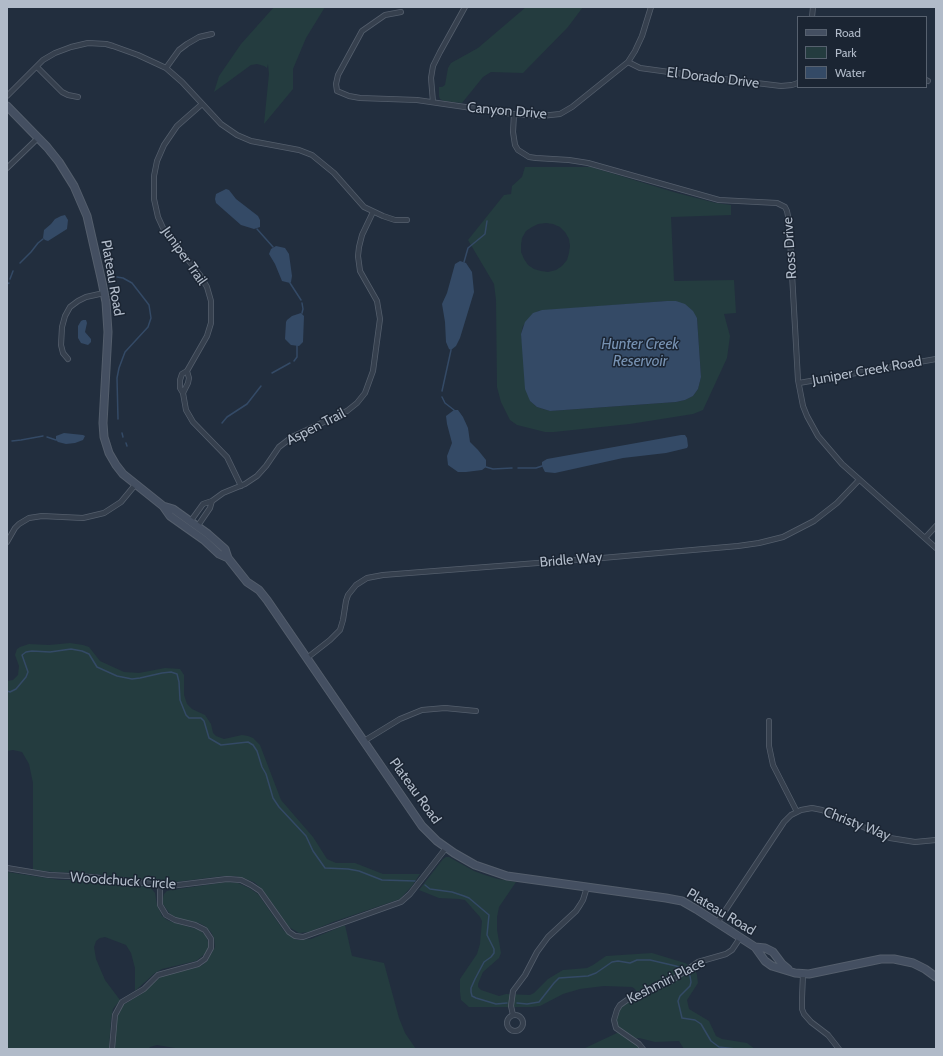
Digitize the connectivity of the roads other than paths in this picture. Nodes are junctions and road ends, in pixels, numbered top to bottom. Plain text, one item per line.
1 (465, 7) edge
2 (651, 7) edge
3 (401, 12) dead end
4 (212, 34) dead end
5 (628, 62) junction
6 (36, 67) junction
7 (166, 68) junction
8 (797, 83) edge
9 (7, 96) edge
10 (78, 97) dead end
11 (433, 102) junction
12 (202, 104) junction
13 (7, 106) edge
14 (514, 114) junction
15 (38, 138) junction
16 (7, 168) edge
17 (373, 212) junction
18 (407, 220) dead end
19 (104, 293) junction
20 (68, 358) dead end
21 (936, 359) edge
22 (187, 371) junction
23 (799, 383) junction
24 (183, 393) junction
25 (859, 480) junction
26 (135, 485) junction
27 (241, 486) junction
28 (212, 502) junction
29 (163, 506) junction
30 (191, 521) junction
31 (936, 526) edge
32 (198, 527) junction
33 (190, 530) junction
34 (925, 538) junction
35 (7, 542) edge
36 (936, 548) edge
37 (228, 558) junction
38 (307, 658) junction
39 (476, 711) dead end
40 (769, 721) dead end
41 (364, 741) junction
42 (797, 812) junction
43 (936, 840) edge
44 (446, 848) junction
45 (7, 868) edge
46 (160, 885) junction
47 (587, 887) junction
48 (717, 923) junction
49 (740, 938) junction
50 (755, 947) junction
51 (790, 971) junction
52 (803, 974) junction
53 (936, 977) edge
54 (513, 1015) dead end
55 (112, 1049) edge
56 (643, 1049) edge
57 (839, 1049) edge

1 - 11 street
2 - 5 street, Canyon Drive
3 - 11 street, Canyon Drive
4 - 7 street
5 - 8 street, El Dorado Drive
5 - 14 street, Canyon Drive
6 - 7 street
6 - 9 street
6 - 10 street
7 - 12 street
11 - 14 street, Canyon Drive
12 - 17 street
12 - 22 street, Juniper Trail
13 - 15 street, Plateau Road
14 - 23 street, Ross Drive
15 - 16 street
15 - 19 street, Plateau Road
17 - 18 street
17 - 27 street, Aspen Trail
19 - 20 street
19 - 26 street, Plateau Road
21 - 23 street, Juniper Creek Road
22 - 24 street, Juniper Trail
22 - 24 street, Juniper Trail
23 - 25 street, Ross Drive
24 - 27 street, Juniper Trail
25 - 34 street, Ross Drive
25 - 38 street, Bridle Way
26 - 29 street, Plateau Road
26 - 35 street
27 - 28 street, Aspen Trail
28 - 30 street, Aspen Trail
28 - 32 street, Aspen Trail
29 - 30 street, Plateau Road
29 - 33 street, Plateau Road
30 - 32 street, Plateau Road
30 - 33 street, Aspen Trail
31 - 34 street
32 - 33 street
32 - 37 street, Plateau Road
33 - 37 street, Plateau Road
34 - 36 street, Ross Drive
37 - 38 street, Plateau Road
38 - 41 street, Plateau Road
39 - 41 street
40 - 42 street
41 - 44 street, Plateau Road
42 - 43 street, Christy Way
42 - 48 street
44 - 46 street, Woodchuck Circle
44 - 47 street, Plateau Road
45 - 46 street, Woodchuck Circle
46 - 55 street
47 - 48 street, Plateau Road
47 - 54 street
48 - 49 street, Plateau Road
49 - 50 street, Plateau Road
49 - 56 street, Keshmiri Place
50 - 51 street, Plateau Road
50 - 51 street, Plateau Road
51 - 52 street, Plateau Road
52 - 53 street, Plateau Road
52 - 57 street

